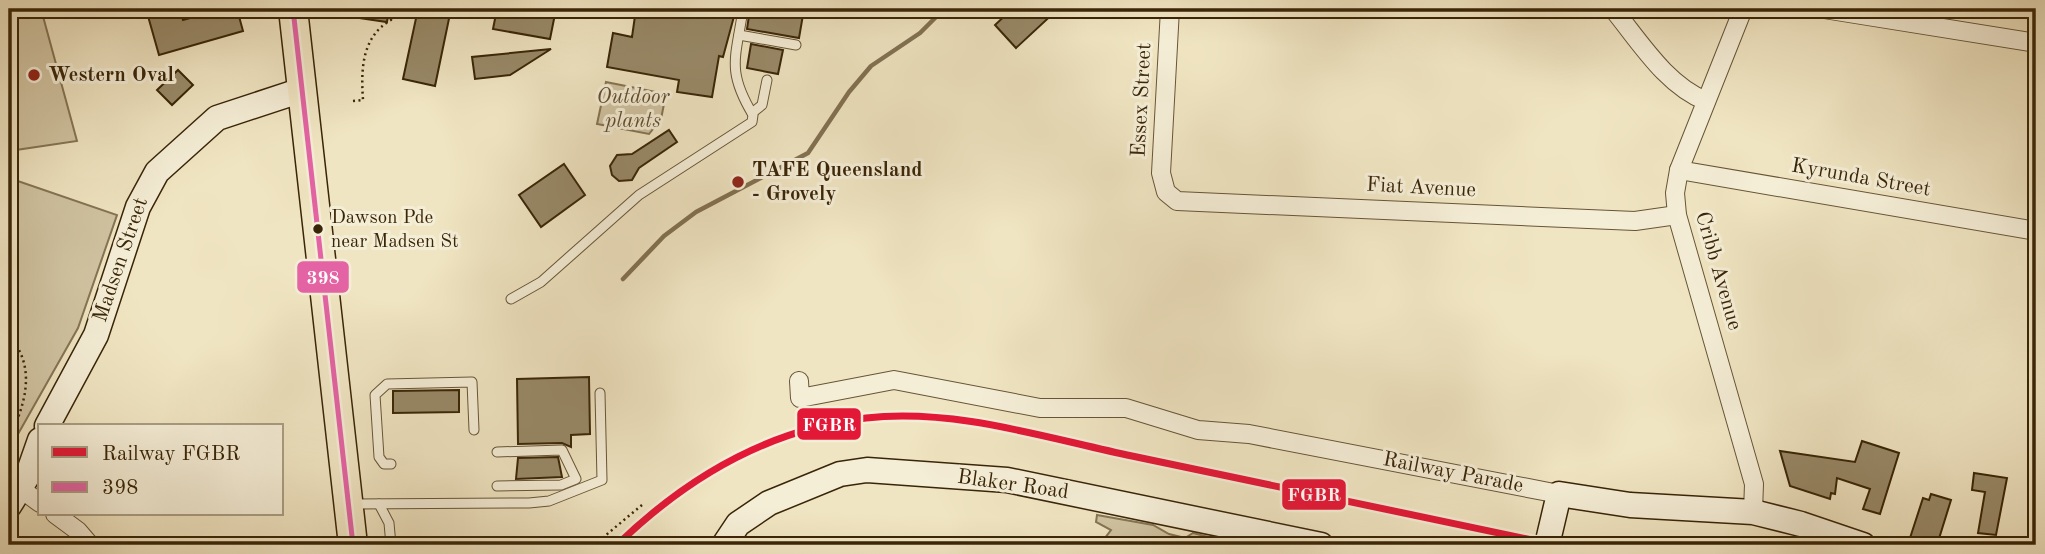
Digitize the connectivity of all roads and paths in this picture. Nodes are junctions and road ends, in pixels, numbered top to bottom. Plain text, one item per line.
1 (293, 9) edge
2 (393, 9) edge
3 (743, 9) edge
4 (1170, 9) edge
5 (1614, 9) edge
6 (1743, 9) edge
7 (1824, 9) edge
8 (739, 35) junction
9 (2036, 43) edge
10 (796, 45) dead end
11 (767, 80) dead end
12 (302, 90) junction
13 (1706, 101) junction
14 (353, 102) dead end
15 (752, 113) junction
16 (1679, 170) junction
17 (1166, 192) joint
18 (1677, 215) junction
19 (2036, 231) edge
20 (511, 299) dead end
21 (9, 346) edge
22 (799, 381) dead end
23 (600, 393) dead end
24 (48, 424) edge
25 (474, 430) dead end
26 (9, 439) edge
27 (38, 447) edge
28 (497, 452) dead end
29 (391, 464) dead end
30 (498, 486) dead end
31 (1559, 494) junction
32 (23, 500) edge
33 (348, 504) junction
34 (379, 504) junction
35 (642, 505) dead end
36 (1753, 512) junction
37 (58, 516) edge
38 (90, 545) edge
39 (353, 545) edge
40 (391, 545) edge
41 (594, 545) edge
42 (724, 545) edge
43 (1321, 545) edge
44 (1547, 545) edge
45 (1863, 545) edge

1 - 12 main road
2 - 14 path
3 - 8 lane
4 - 17 street, Essex Street
5 - 13 street
6 - 13 street, Cribb Avenue
7 - 9 street
8 - 10 lane
8 - 15 lane
11 - 15 lane
12 - 24 street, Madsen Street
12 - 33 main road
13 - 16 street, Cribb Avenue
15 - 20 lane
16 - 18 street, Cribb Avenue
16 - 19 street, Kyrunda Street
17 - 18 street, Fiat Avenue
18 - 36 street, Cribb Avenue
21 - 26 path
22 - 31 street, Railway Parade
23 - 34 lane
25 - 29 lane
27 - 32 street
28 - 30 lane
31 - 36 street, Railway Parade
31 - 44 street
33 - 34 lane
33 - 39 main road
34 - 40 lane
35 - 41 path
36 - 45 street, Railway Parade
37 - 38 street
42 - 43 street, Blaker Road

